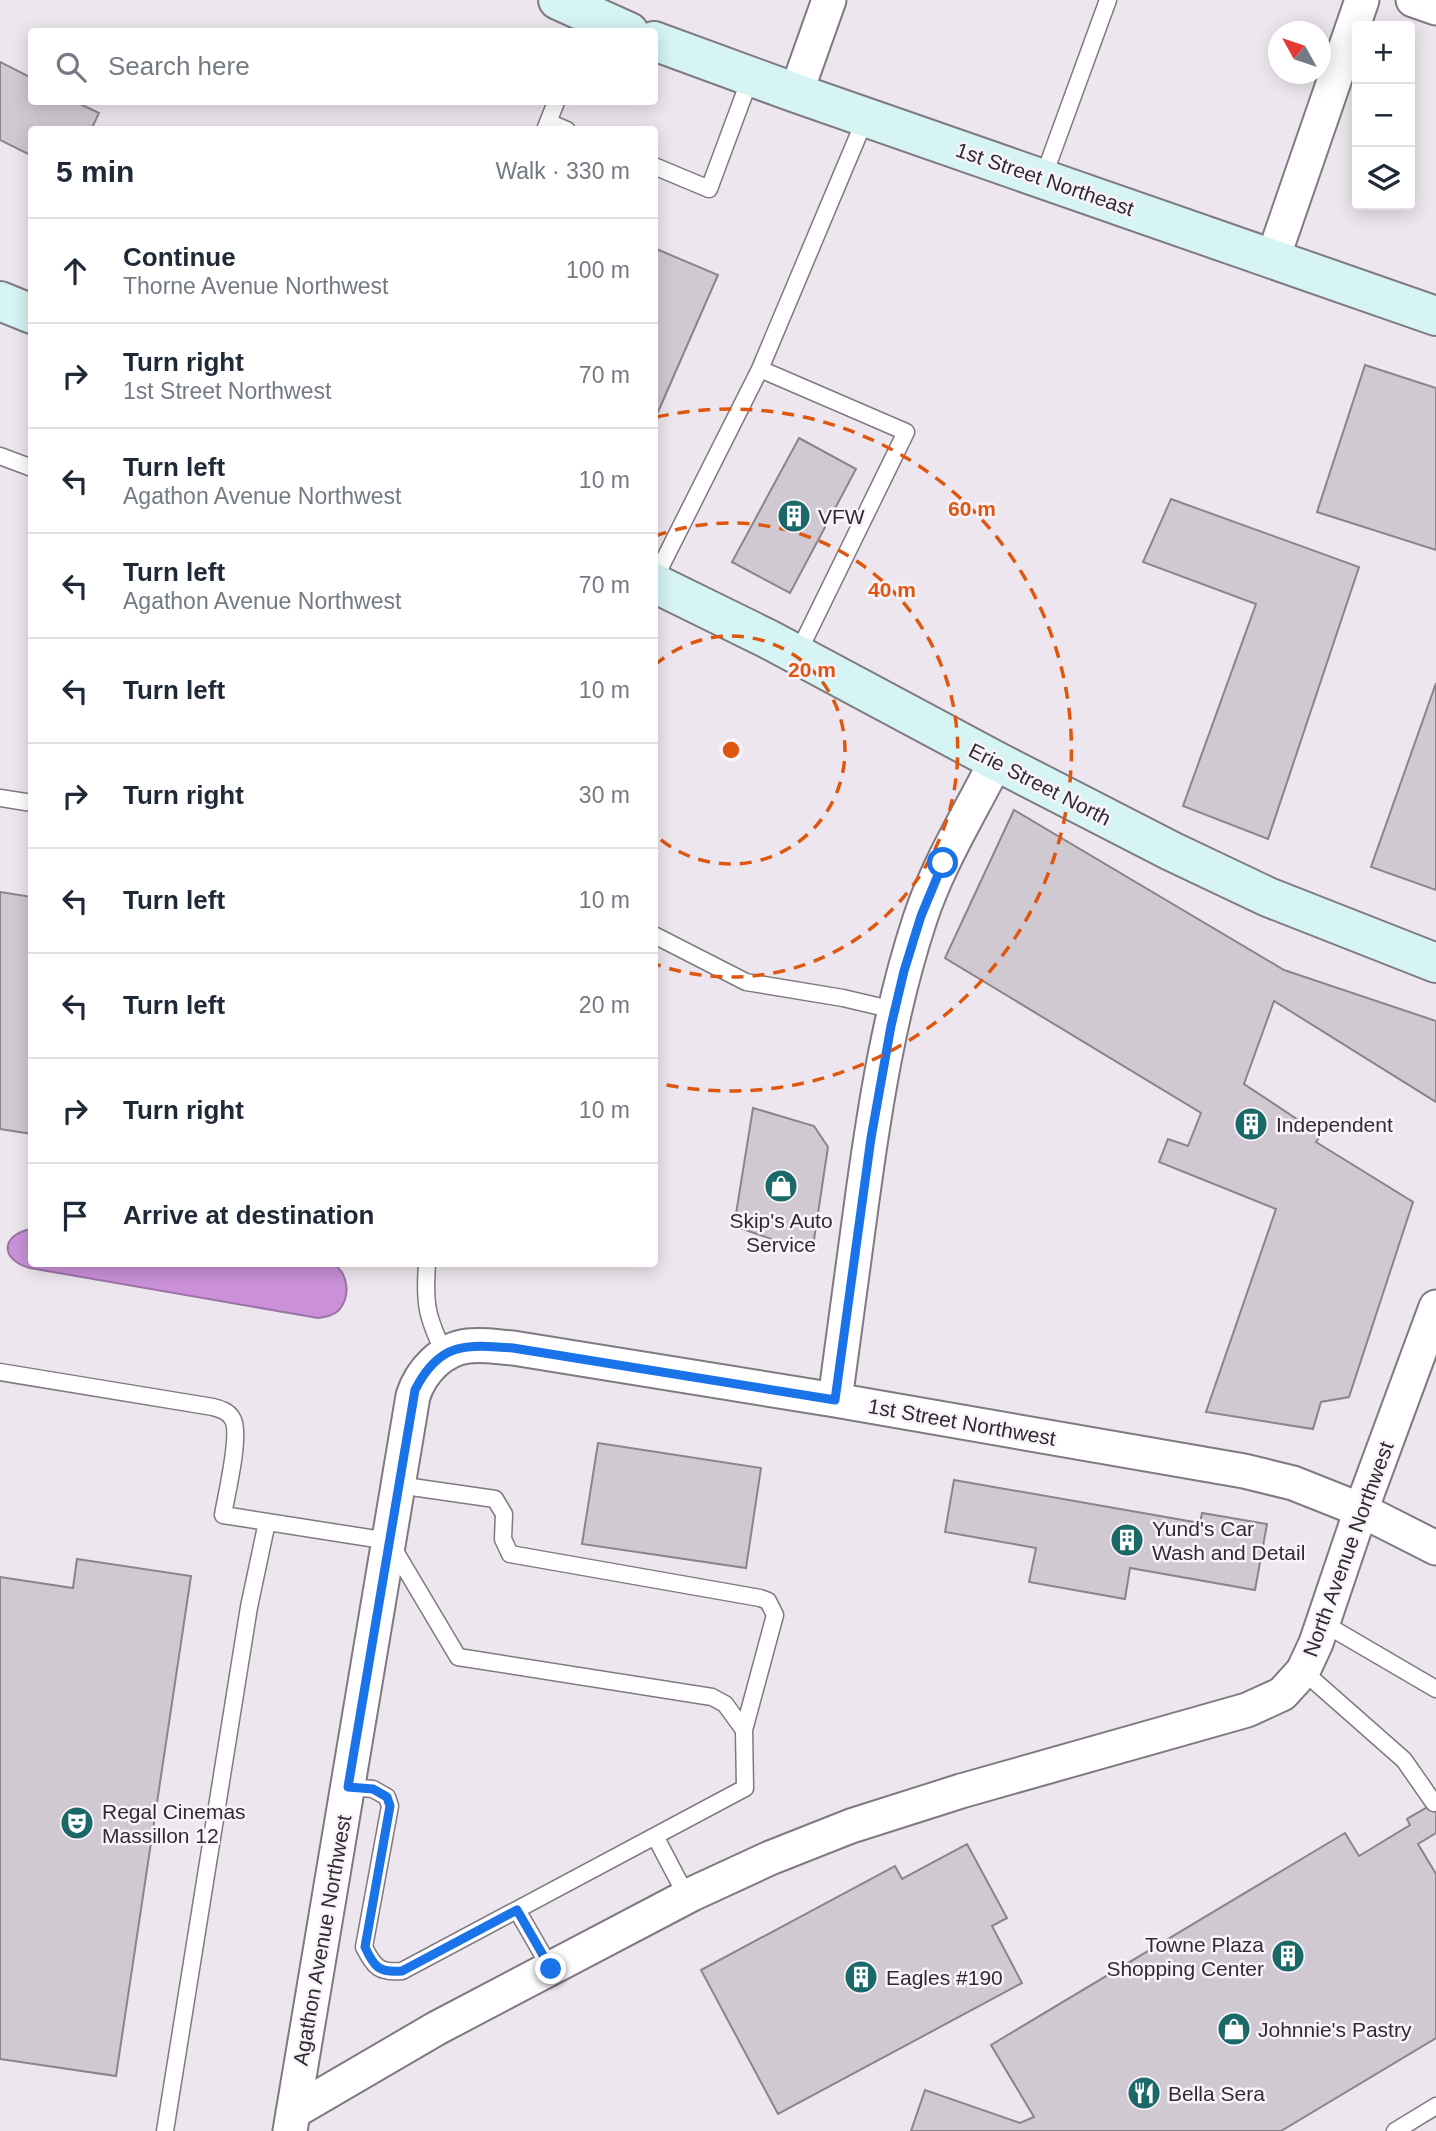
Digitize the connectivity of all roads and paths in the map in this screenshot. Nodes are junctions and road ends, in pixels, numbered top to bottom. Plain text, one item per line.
1 (829, 0) edge
2 (1108, 0) edge
3 (1362, 0) edge
4 (1413, 0) edge
5 (1436, 8) edge
6 (578, 15) edge
7 (617, 28) edge
8 (658, 42) edge
9 (751, 76) junction
10 (796, 93) junction
11 (555, 105) edge
12 (866, 117) junction
13 (547, 126) edge
14 (658, 168) edge
15 (1043, 178) junction
16 (1273, 258) junction
17 (0, 301) edge
18 (28, 312) edge
19 (1436, 316) edge
20 (760, 369) junction
21 (0, 456) edge
22 (28, 466) edge
23 (658, 574) edge
24 (658, 584) edge
25 (797, 654) junction
26 (996, 761) junction
27 (0, 798) edge
28 (28, 802) edge
29 (658, 937) edge
30 (1436, 963) edge
31 (894, 1010) junction
32 (427, 1267) edge
33 (1436, 1307) edge
34 (440, 1358) junction
35 (0, 1372) edge
36 (835, 1400) junction
37 (398, 1485) junction
38 (1361, 1510) junction
39 (267, 1522) junction
40 (389, 1541) junction
41 (1436, 1548) edge
42 (1323, 1623) junction
43 (1303, 1671) junction
44 (1436, 1689) edge
45 (744, 1730) junction
46 (348, 1787) junction
47 (1434, 1803) dead end
48 (655, 1836) junction
49 (687, 1897) junction
50 (517, 1910) junction
51 (551, 1969) junction
52 (1436, 2106) edge
53 (291, 2121) edge
54 (165, 2131) edge
55 (1395, 2131) edge

1 - 10 street
2 - 15 lane
3 - 16 street
4 - 5 street
6 - 7 street
8 - 9 street, 1st Street Northeast
9 - 10 street, 1st Street Northeast
9 - 14 lane
10 - 12 street, 1st Street Northeast
11 - 13 lane
12 - 15 street, 1st Street Northeast
12 - 20 lane
15 - 16 street, 1st Street Northeast
16 - 19 street, 1st Street Northeast
17 - 18 street
20 - 23 lane
20 - 25 lane
21 - 22 lane
24 - 25 street, Erie Street North
25 - 26 street, Erie Street North
26 - 30 street, Erie Street North
26 - 31 street
27 - 28 lane
29 - 31 lane
31 - 36 street
32 - 34 lane
33 - 38 street, North Avenue Northwest
34 - 36 street, 1st Street Northwest
34 - 37 street, Agathon Avenue Northwest
35 - 39 lane
36 - 38 street, 1st Street Northwest
37 - 40 street, Agathon Avenue Northwest
37 - 45 lane
38 - 41 street, 1st Street Northwest
38 - 42 street, North Avenue Northwest
39 - 40 lane
39 - 54 lane
40 - 45 lane
40 - 46 street, Agathon Avenue Northwest
42 - 43 street, North Avenue Northwest
42 - 44 lane
43 - 47 lane
43 - 49 street, North Avenue Northwest
45 - 48 lane
46 - 50 lane
46 - 53 street, Agathon Avenue Northwest
48 - 49 lane
48 - 50 lane
49 - 51 street, North Avenue Northwest
50 - 51 lane
51 - 53 street, North Avenue Northwest
52 - 55 lane

